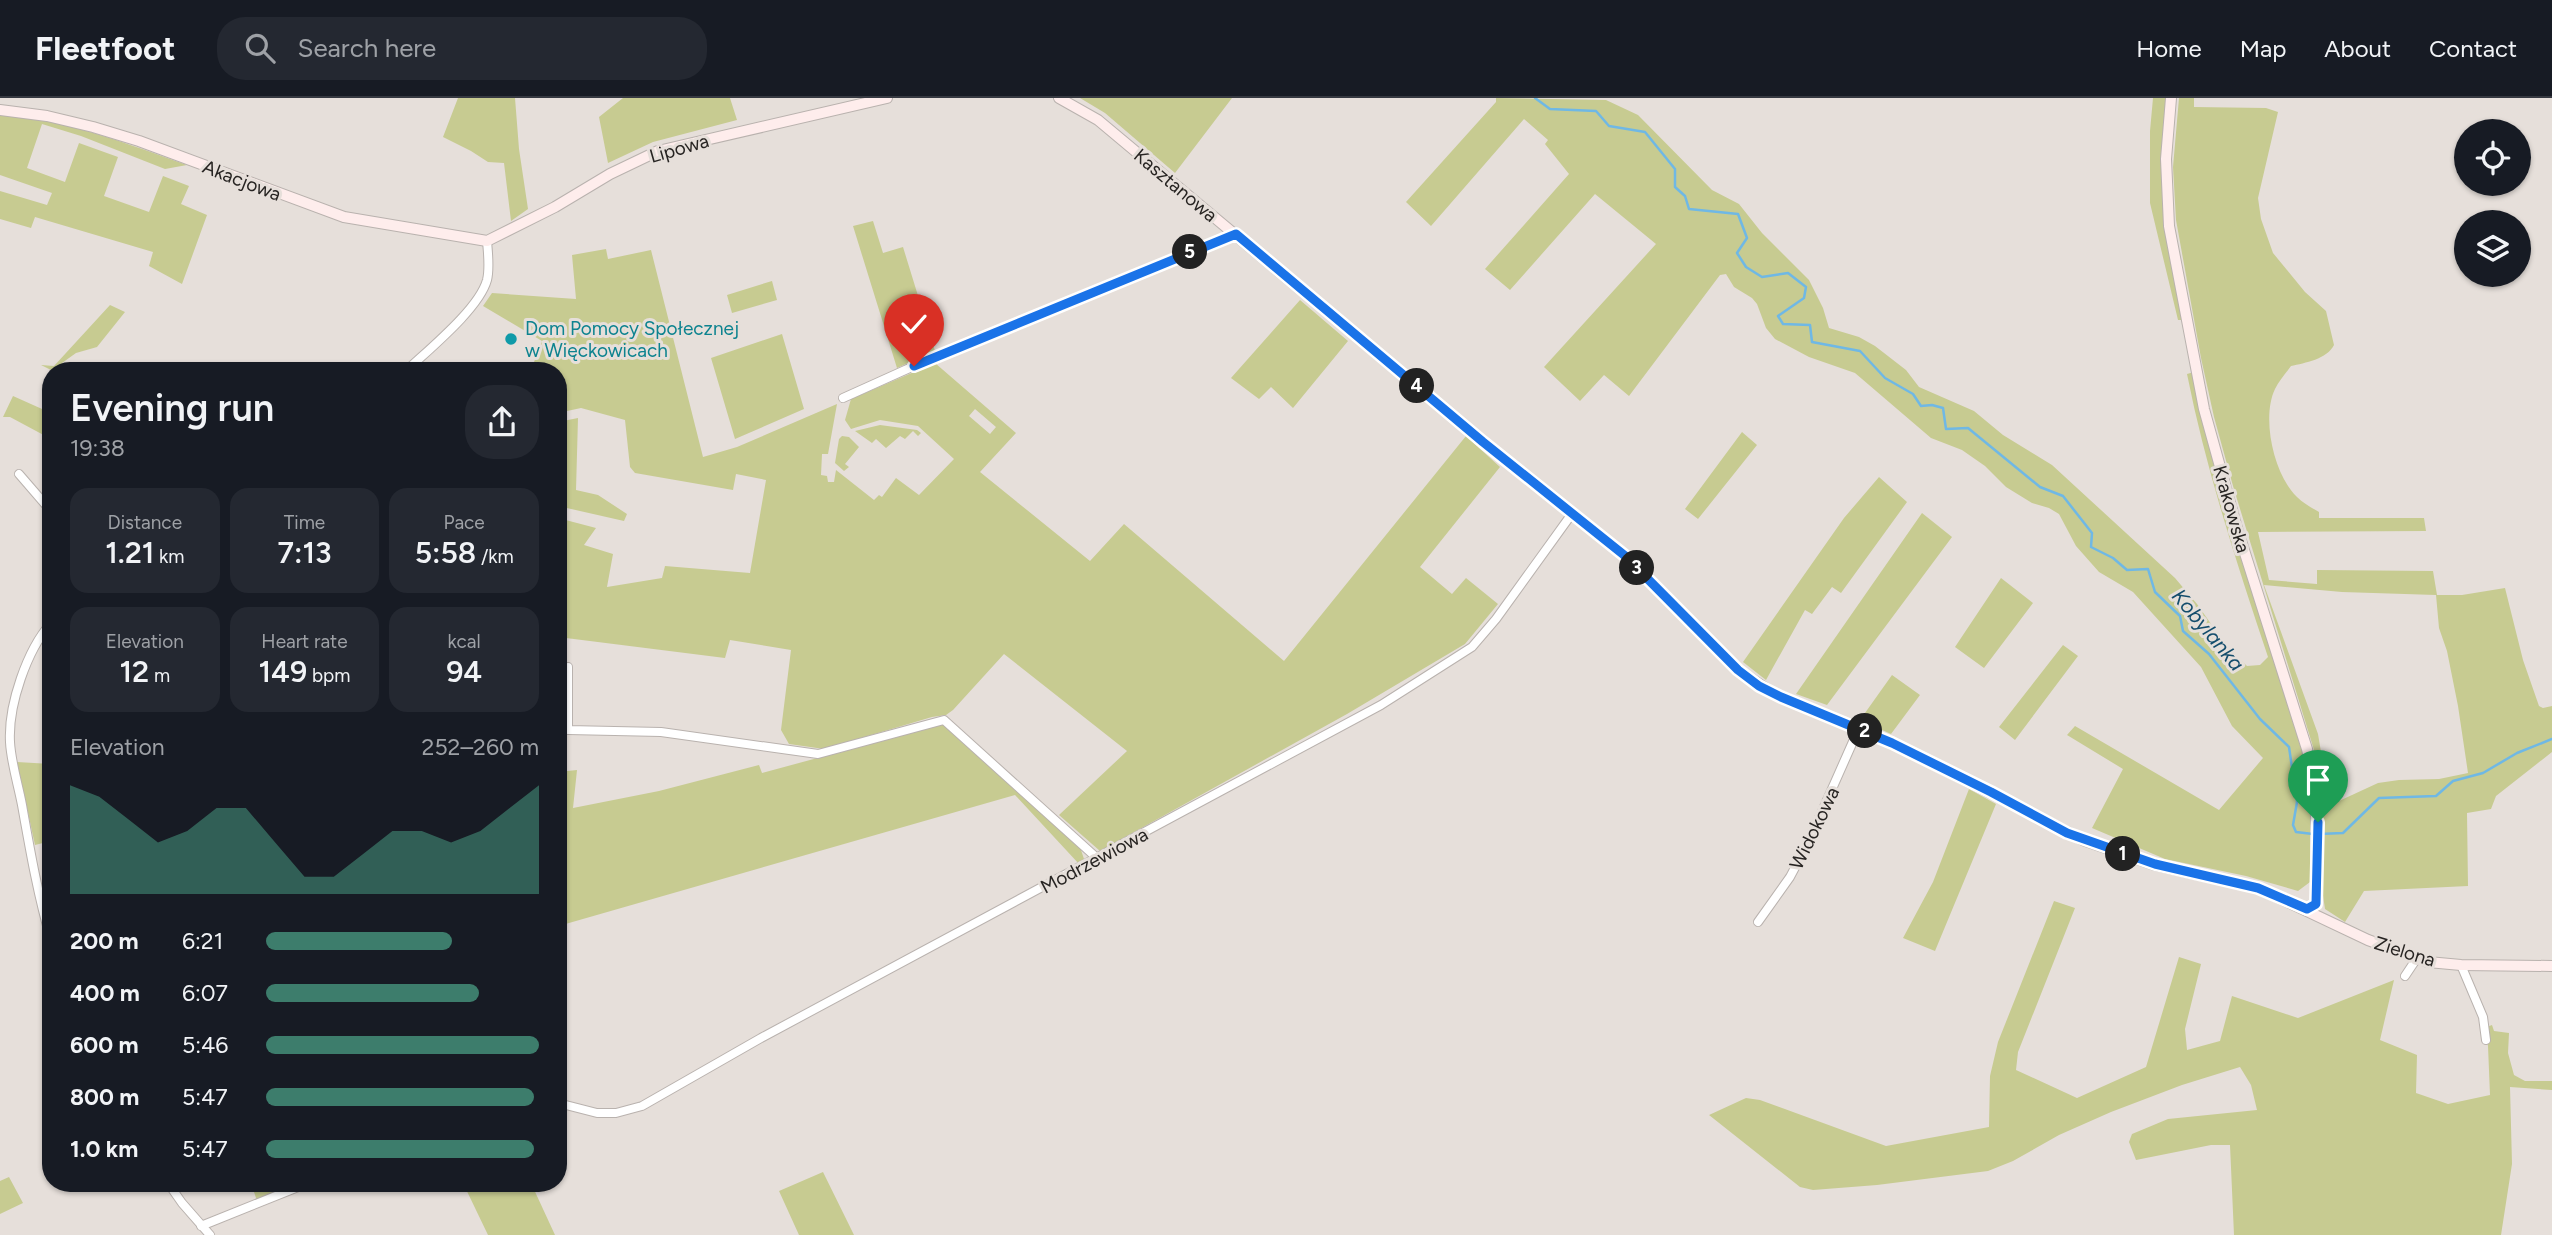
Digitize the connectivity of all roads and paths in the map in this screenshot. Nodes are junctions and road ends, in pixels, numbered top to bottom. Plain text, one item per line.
1 (887, 98) edge
2 (1059, 98) edge
3 (2171, 98) edge
4 (0, 110) edge
5 (1236, 234) junction
6 (487, 241) junction
7 (415, 362) edge
8 (843, 398) dead end
9 (19, 474) dead end
10 (42, 501) edge
11 (1572, 514) junction
12 (42, 633) edge
13 (568, 667) dead end
14 (1859, 728) junction
15 (1098, 859) junction
16 (42, 906) edge
17 (2307, 909) junction
18 (1758, 922) dead end
19 (2417, 958) junction
20 (2461, 965) junction
21 (2552, 967) edge
22 (2405, 976) dead end
23 (2486, 1040) dead end
24 (567, 1105) edge
25 (175, 1192) edge
26 (286, 1192) edge
27 (201, 1226) junction
28 (210, 1235) edge

1 - 6 street, Lipowa
2 - 5 street, Kasztanowa
3 - 17 street, Krakowska
4 - 6 street, Akacjowa
5 - 8 street
5 - 11 street, Kasztanowa
6 - 7 street
9 - 10 street
11 - 14 street, Kasztanowa
11 - 15 street, Modrzewiowa
12 - 16 street
13 - 15 street
14 - 17 street, Kasztanowa
14 - 18 street, Widokowa
15 - 24 street, Modrzewiowa
17 - 19 street, Zielona
19 - 20 street, Zielona
19 - 22 street
20 - 21 street, Zielona
20 - 23 street
25 - 27 street
26 - 27 street
27 - 28 street

